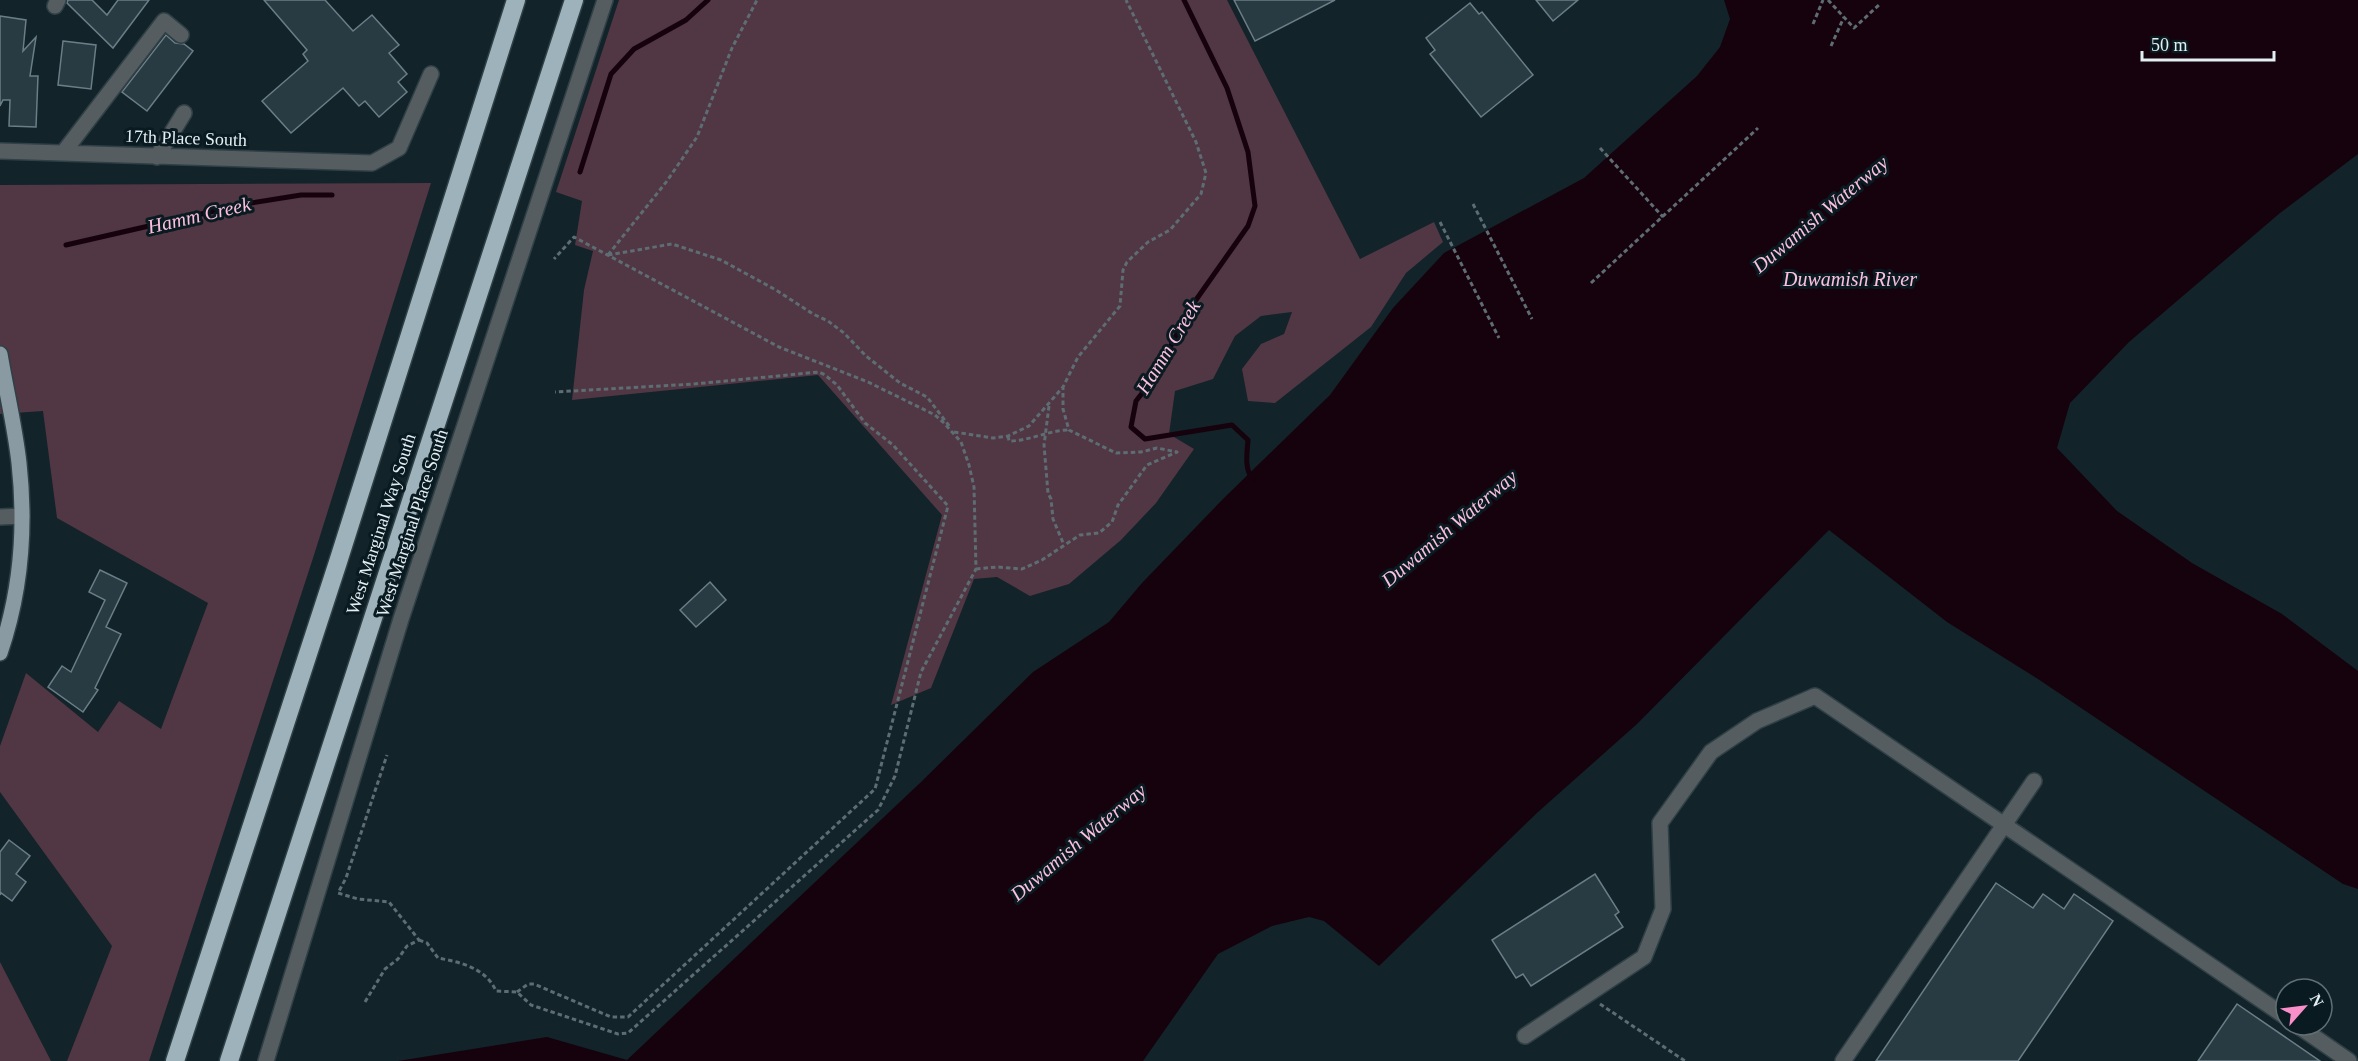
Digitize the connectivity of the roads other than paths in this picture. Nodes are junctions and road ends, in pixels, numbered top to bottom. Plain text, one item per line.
1 (516, 0) edge
2 (574, 0) edge
3 (605, 0) edge
4 (181, 35) dead end
5 (431, 74) dead end
6 (184, 113) dead end
7 (0, 151) edge
8 (63, 153) junction
9 (157, 157) junction
10 (0, 354) edge
11 (22, 516) junction
12 (0, 517) edge
13 (4, 630) edge
14 (0, 653) edge
15 (2034, 781) dead end
16 (2004, 825) junction
17 (2274, 1009) edge
18 (1525, 1036) dead end
19 (2314, 1037) edge
20 (176, 1061) edge
21 (230, 1061) edge
22 (266, 1061) edge
23 (1844, 1061) edge
24 (2349, 1061) edge

1 - 20 highway, West Marginal Way South
2 - 21 highway, West Marginal Way South
3 - 22 street, West Marginal Place South
4 - 8 street
5 - 9 street, 17th Place South
6 - 9 street
7 - 8 street, 17th Place South
8 - 9 street, 17th Place South
10 - 11 main road
11 - 12 street
11 - 13 main road
13 - 14 main road
15 - 16 street
16 - 17 street
16 - 18 street
16 - 23 street
19 - 24 street

